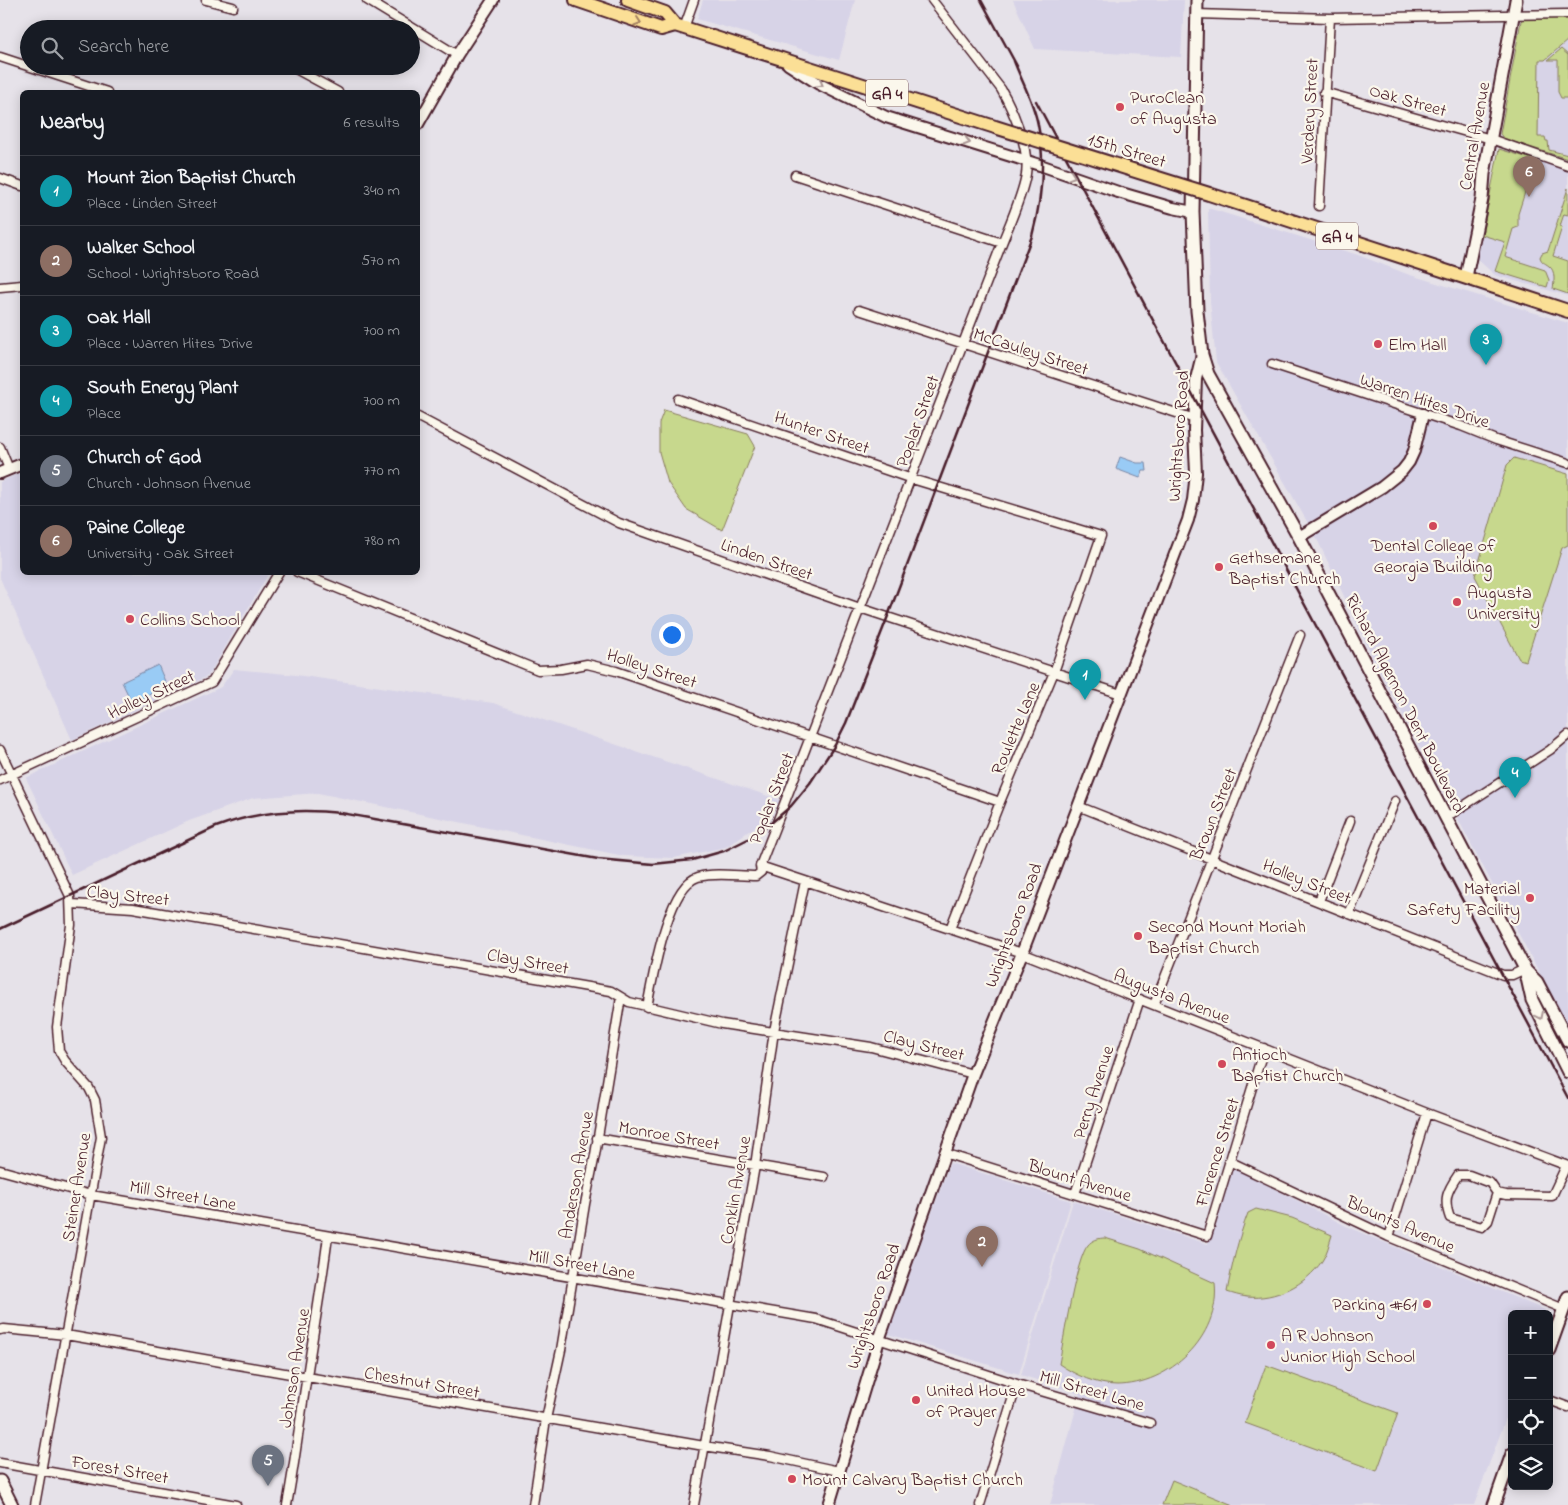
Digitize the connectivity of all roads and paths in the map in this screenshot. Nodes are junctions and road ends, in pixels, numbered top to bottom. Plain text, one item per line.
1 (206, 0) edge
2 (367, 0) edge
3 (492, 0) edge
4 (576, 0) edge
5 (628, 0) edge
6 (694, 0) edge
7 (932, 0) edge
8 (1197, 0) edge
9 (1516, 0) edge
10 (233, 7) dead end
11 (1196, 14) junction
12 (1568, 14) edge
13 (1513, 15) junction
14 (1330, 18) junction
15 (400, 20) edge
16 (680, 26) junction
17 (420, 32) edge
18 (457, 55) junction
19 (0, 57) edge
20 (779, 58) junction
21 (20, 63) edge
22 (56, 75) edge
23 (307, 75) edge
24 (102, 90) edge
25 (334, 90) edge
26 (1324, 92) junction
27 (420, 120) edge
28 (1491, 139) junction
29 (1026, 160) junction
30 (1568, 166) edge
31 (795, 176) dead end
32 (0, 178) edge
33 (20, 185) edge
34 (1319, 206) dead end
35 (1193, 212) junction
36 (1002, 243) junction
37 (1466, 276) junction
38 (20, 285) edge
39 (0, 287) edge
40 (859, 310) dead end
41 (1568, 311) edge
42 (962, 344) junction
43 (1202, 351) junction
44 (1272, 364) dead end
45 (678, 399) dead end
46 (1423, 414) junction
47 (420, 418) edge
48 (1195, 419) junction
49 (0, 447) edge
50 (1568, 463) edge
51 (20, 465) edge
52 (4, 471) edge
53 (912, 479) junction
54 (1101, 536) joint
55 (1299, 537) junction
56 (277, 575) edge
57 (304, 575) edge
58 (860, 608) junction
59 (1300, 635) dead end
60 (1054, 672) junction
61 (1121, 694) junction
62 (1568, 735) edge
63 (810, 738) junction
64 (0, 750) edge
65 (12, 774) junction
66 (0, 780) edge
67 (1395, 801) dead end
68 (1000, 802) junction
69 (1078, 806) junction
70 (1445, 818) junction
71 (1350, 821) dead end
72 (1211, 858) junction
73 (760, 866) junction
74 (805, 881) junction
75 (1319, 902) junction
76 (72, 904) junction
77 (1349, 914) junction
78 (950, 929) junction
79 (1022, 953) junction
80 (1525, 970) junction
81 (620, 997) junction
82 (1140, 999) junction
83 (1154, 1005) junction
84 (647, 1007) junction
85 (774, 1031) junction
86 (1568, 1041) edge
87 (1264, 1048) junction
88 (1568, 1072) edge
89 (973, 1074) junction
90 (1427, 1113) junction
91 (597, 1138) junction
92 (944, 1153) junction
93 (1229, 1161) junction
94 (755, 1166) junction
95 (1567, 1166) edge
96 (0, 1170) edge
97 (824, 1178) dead end
98 (1497, 1193) junction
99 (1075, 1194) junction
100 (91, 1195) junction
101 (328, 1236) junction
102 (1207, 1236) joint
103 (1388, 1237) junction
104 (573, 1278) junction
105 (1568, 1298) edge
106 (730, 1304) junction
107 (1564, 1309) junction
108 (0, 1330) edge
109 (66, 1335) junction
110 (1553, 1339) edge
111 (879, 1340) junction
112 (306, 1376) junction
113 (1017, 1384) junction
114 (1553, 1401) edge
115 (1568, 1407) edge
116 (546, 1419) junction
117 (1150, 1423) dead end
118 (704, 1446) junction
119 (0, 1463) edge
120 (1508, 1465) edge
121 (41, 1471) junction
122 (839, 1471) junction
123 (0, 1480) edge
124 (12, 1505) edge
125 (35, 1505) edge
126 (236, 1505) edge
127 (287, 1505) edge
128 (532, 1505) edge
129 (694, 1505) edge
130 (828, 1505) edge
131 (980, 1505) edge
132 (1494, 1505) edge

1 - 10 street
2 - 15 street
3 - 18 street
4 -> 16 main road, 15th Street / GA 4
5 - 16 main road, 15th Street / GA 4
6 - 16 street
7 - 29 street, Poplar Street
8 - 11 main road, Wrightsboro Road
9 - 13 main road, Central Avenue
11 - 14 street
11 - 35 main road, Wrightsboro Road
12 - 13 street
13 - 14 street
13 - 28 main road, Central Avenue
14 - 26 street, Verdery Street
16 - 20 main road, 15th Street / GA 4
17 - 18 street
18 - 27 street
19 - 21 street
20 -> 29 street
20 - 37 main road, 15th Street / GA 4, bridge
22 - 24 street
23 - 25 street
26 - 28 street, Oak Street
26 - 34 street, Verdery Street
28 - 30 street, Oak Street
28 - 37 main road, Central Avenue
29 -> 35 street
29 - 36 street, Poplar Street
31 - 36 street
32 - 33 street
35 - 43 main road, Wrightsboro Road
36 - 42 street, Poplar Street
37 - 41 main road, 15th Street / GA 4
38 - 39 street
40 - 42 street, McCauley Street
42 - 48 street, McCauley Street
42 - 53 street, Poplar Street
43 - 48 street, Wrightsboro Road
43 - 55 main road, Richard Algernon Dent Boulevard
44 - 46 street, Warren Hites Drive
45 - 53 street, Hunter Street
46 - 50 street, Warren Hites Drive
46 - 55 street
47 - 58 street, Linden Street
48 - 61 street, Wrightsboro Road
49 - 52 street
51 - 52 street
53 - 54 street, Hunter Street
53 - 58 street, Poplar Street
54 - 60 street, Roulette Lane
55 - 70 main road, Richard Algernon Dent Boulevard
56 - 65 street, Holley Street
57 - 63 street, Holley Street
58 - 60 street, Linden Street
58 - 63 street, Poplar Street
59 - 72 street, Brown Street
60 - 61 street, Linden Street
60 - 68 street, Roulette Lane
61 - 69 street, Wrightsboro Road
62 - 70 street
63 - 68 street, Holley Street
63 - 73 street, Poplar Street
64 - 65 street, Steiner Avenue
65 - 66 street, Holley Street
65 - 76 street, Steiner Avenue
67 - 77 street
68 - 78 street, Roulette Lane
69 - 72 street, Holley Street
69 - 79 street, Wrightsboro Road
70 - 80 main road, Richard Algernon Dent Boulevard
71 - 75 street
72 - 75 street, Holley Street
72 - 83 street, Brown Street
73 - 74 street, Augusta Avenue
73 - 84 street
74 - 78 street, Augusta Avenue
74 - 85 street, Conklin Avenue
75 - 77 street, Holley Street
76 - 81 street, Clay Street
76 - 100 street, Steiner Avenue
77 - 80 street, Holley Street
78 - 79 street, Augusta Avenue
79 - 82 street, Augusta Avenue
79 - 89 street, Wrightsboro Road
80 - 86 main road
80 -> 88 main road
81 - 84 street, Clay Street
81 - 91 street, Anderson Avenue
82 - 83 street, Augusta Avenue
82 - 99 street, Perry Avenue
83 - 87 street, Augusta Avenue
84 - 85 street, Clay Street
85 - 89 street, Clay Street
85 - 94 street, Conklin Avenue
87 - 90 street, Augusta Avenue
87 - 93 street, Florence Street
89 - 92 street, Wrightsboro Road
90 - 95 street, Augusta Avenue
90 - 103 street
91 - 94 street, Monroe Street
91 - 104 street, Anderson Avenue
92 - 99 street, Blount Avenue
92 - 111 street, Wrightsboro Road
93 - 102 street, Florence Street
93 - 103 street, Blounts Avenue
94 - 97 street, Monroe Street
94 - 106 street, Conklin Avenue
95 - 98 street
96 - 100 street, Mill Street Lane
98 - 98 street
99 - 102 street, Blount Avenue
100 - 101 street, Mill Street Lane
100 - 109 street, Steiner Avenue
101 - 104 street, Mill Street Lane
101 - 112 street, Johnson Avenue
103 - 107 street, Blounts Avenue
104 - 106 street, Mill Street Lane
104 - 116 street, Anderson Avenue
105 - 107 main road
106 - 111 street, Mill Street Lane
106 - 118 street, Conklin Avenue
107 - 110 main road
108 - 109 street, Chestnut Street
109 - 112 street, Chestnut Street
109 - 121 street, Steiner Avenue
111 - 113 street, Mill Street Lane
111 - 122 street, Wrightsboro Road
112 - 116 street, Chestnut Street
112 - 127 street, Johnson Avenue
113 - 117 street, Mill Street Lane
113 - 131 street
114 - 115 street
116 - 118 street, Chestnut Street
116 - 128 street, Anderson Avenue
118 - 122 street, Chestnut Street
118 - 129 street, Conklin Avenue
119 - 121 street, Forest Street
120 - 132 main road
121 - 125 street, Steiner Avenue
121 - 126 street, Forest Street
122 - 130 street, Wrightsboro Road
123 - 124 main road

